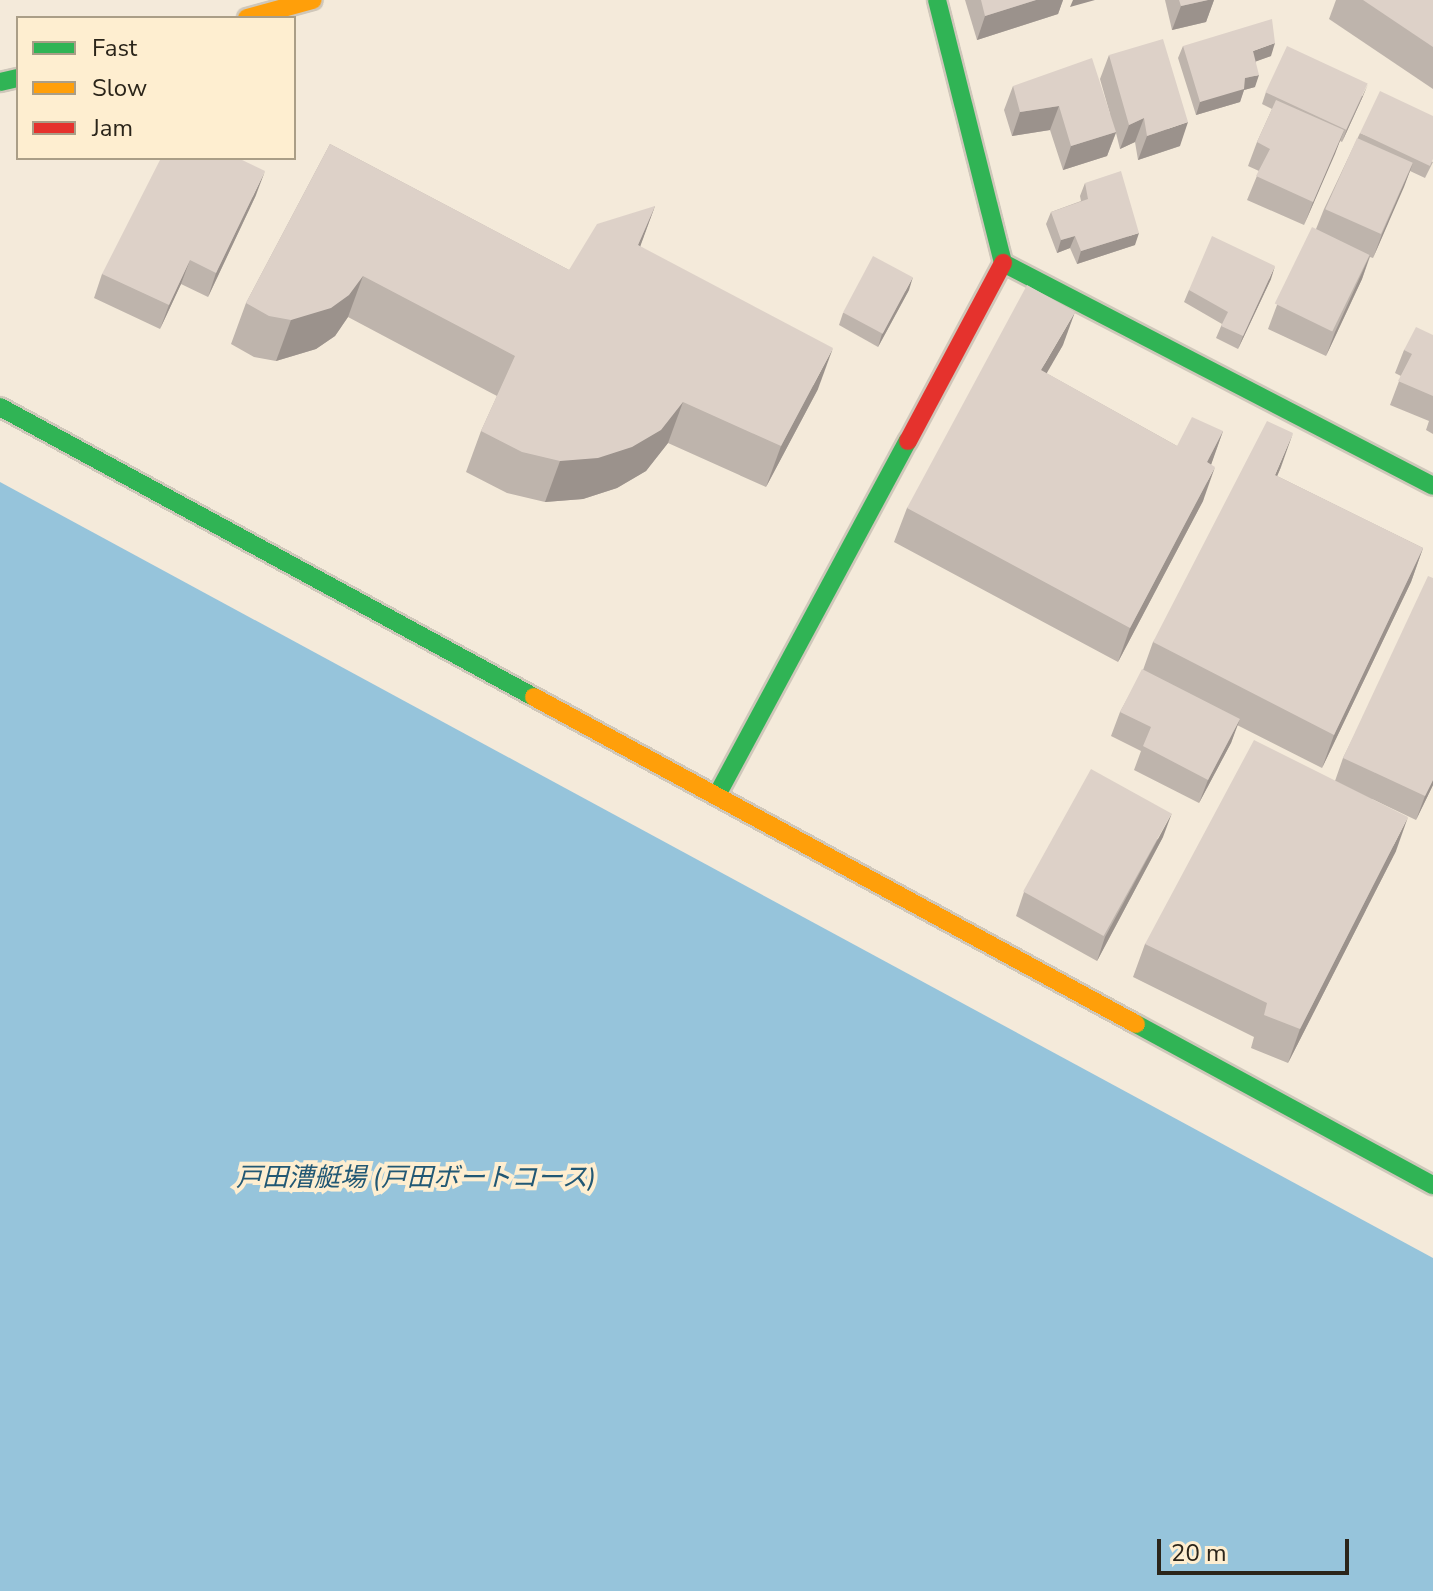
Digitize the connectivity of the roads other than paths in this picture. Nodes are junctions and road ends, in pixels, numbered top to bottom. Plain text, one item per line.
1 (313, 0) edge
2 (937, 0) edge
3 (254, 16) edge
4 (1003, 263) junction
5 (0, 407) edge
6 (1433, 486) edge
7 (717, 795) junction
8 (1433, 1185) edge

1 - 3 street
2 - 4 street
4 - 6 street
4 - 7 street
5 - 7 street
7 - 8 street

